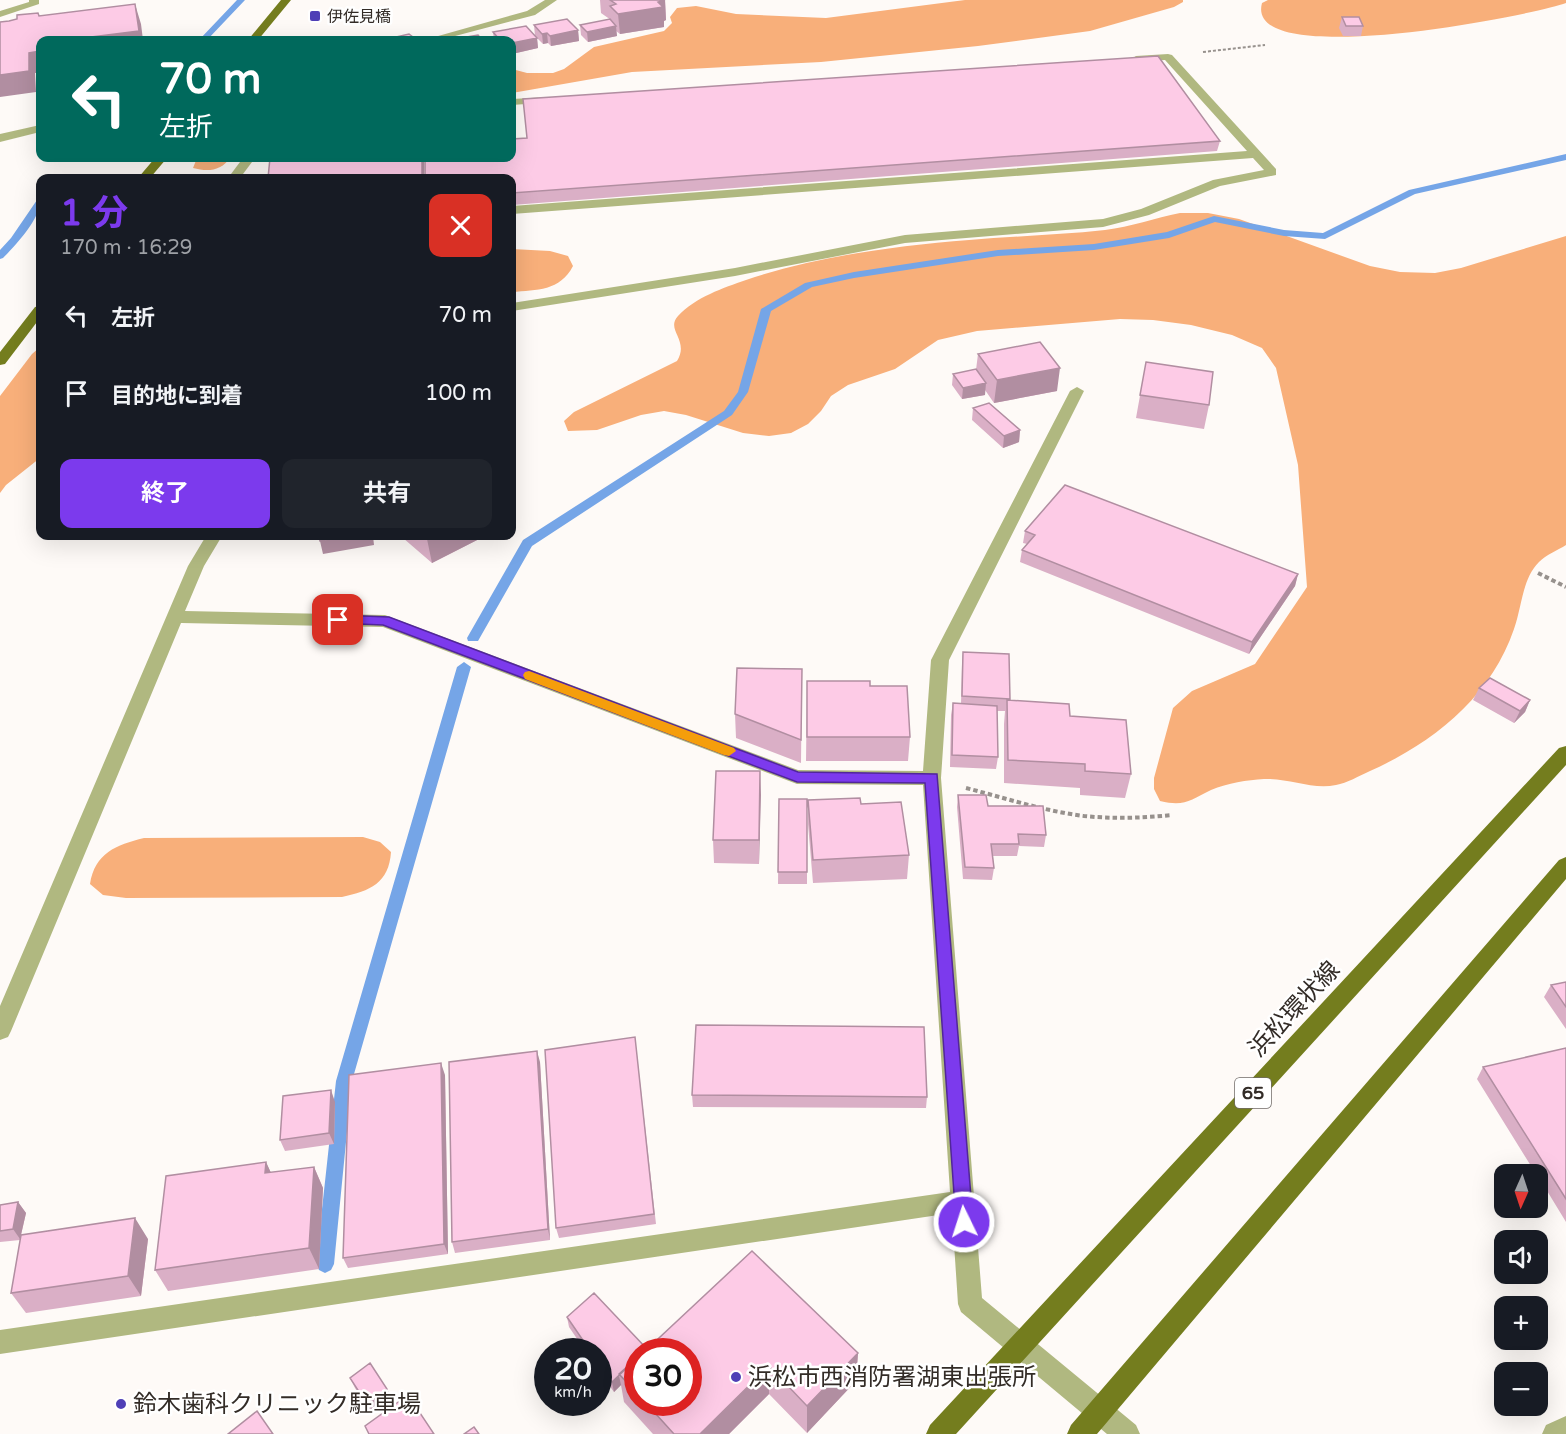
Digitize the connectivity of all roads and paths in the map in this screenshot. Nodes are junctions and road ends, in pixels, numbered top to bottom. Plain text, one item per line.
1 (34, 0) edge
2 (286, 0) edge
3 (552, 0) edge
4 (0, 14) edge
5 (257, 36) edge
6 (444, 36) edge
7 (1265, 45) dead end
8 (1168, 57) junction
9 (1120, 60) edge
10 (559, 99) edge
11 (516, 102) edge
12 (36, 130) edge
13 (0, 138) edge
14 (1256, 154) junction
15 (158, 162) edge
16 (147, 174) edge
17 (516, 210) edge
18 (516, 306) edge
19 (36, 315) edge
20 (0, 361) edge
21 (1077, 391) dead end
22 (212, 540) edge
23 (1538, 573) dead end
24 (1566, 587) edge
25 (174, 617) junction
26 (1566, 753) edge
27 (932, 778) junction
28 (1172, 816) dead end
29 (1566, 865) edge
30 (0, 1031) edge
31 (963, 1201) junction
32 (0, 1342) edge
33 (1021, 1346) junction
34 (1100, 1411) junction
35 (1566, 1429) edge
36 (939, 1434) edge
37 (1080, 1434) edge
38 (1127, 1434) edge
39 (1555, 1434) edge

1 - 4 street
2 - 5 main road
3 - 6 street
7 - 8 path
8 - 9 street
8 - 14 street
10 - 11 street
12 - 13 street
14 - 17 street
14 - 18 street
15 - 16 main road
19 - 20 main road
21 - 27 street
22 - 25 street
23 - 24 path
25 - 27 street
25 - 30 street
26 - 33 main road, 浜松環状線 / 65
27 - 28 path
27 - 31 street
29 - 34 main road
31 - 32 street
31 - 33 street
33 - 34 street
33 - 36 main road, 浜松環状線 / 65
34 - 37 main road
34 - 38 street
35 - 39 street

